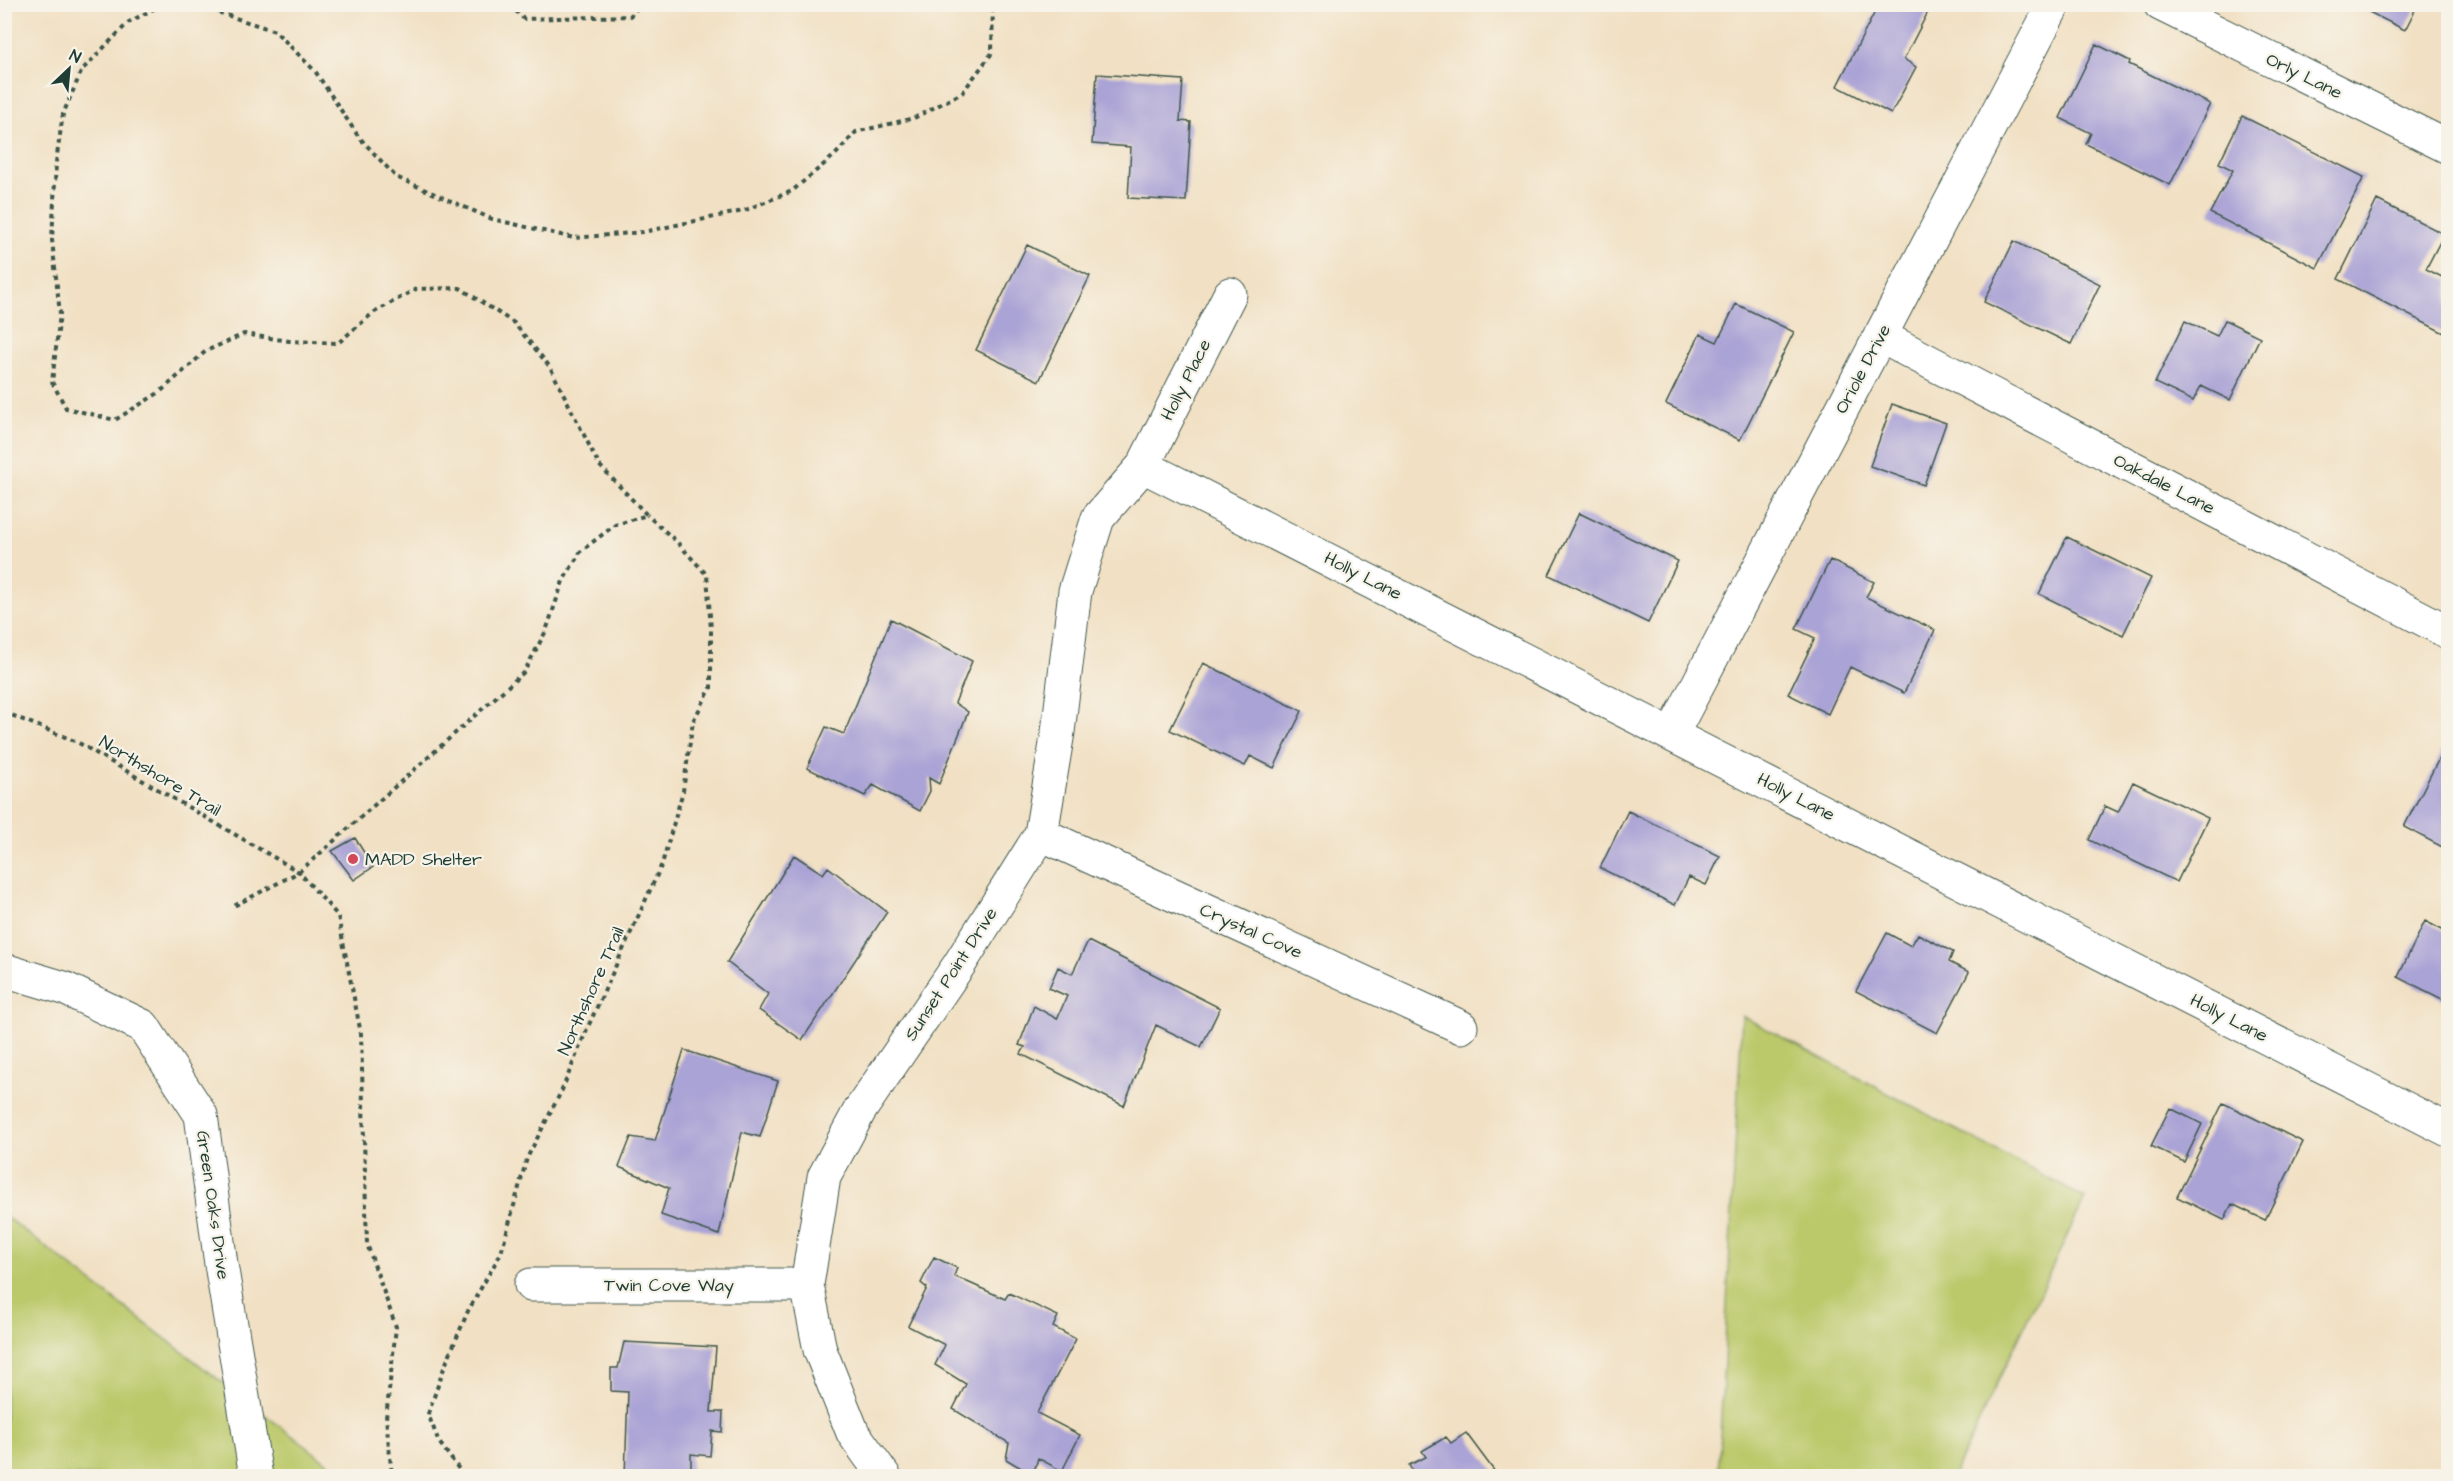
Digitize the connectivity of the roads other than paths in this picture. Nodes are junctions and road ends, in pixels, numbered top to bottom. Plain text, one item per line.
1 (2054, 4) edge
2 (2160, 4) edge
3 (2448, 147) edge
4 (1230, 294) dead end
5 (1880, 336) junction
6 (1143, 466) junction
7 (2448, 632) edge
8 (1672, 734) junction
9 (1041, 834) junction
10 (4, 970) edge
11 (1461, 1027) dead end
12 (2448, 1130) edge
13 (807, 1285) junction
14 (531, 1286) dead end
15 (256, 1476) edge
16 (884, 1476) edge

1 - 5 street, Oriole Drive
2 - 3 street, Orly Lane
4 - 6 street, Holly Place
5 - 7 street, Oakdale Lane
5 - 8 street, Oriole Drive
6 - 8 street, Holly Lane
6 - 9 street, Sunset Point Drive
8 - 12 street, Holly Lane
9 - 11 street, Crystal Cove
9 - 13 street, Sunset Point Drive
10 - 15 street, Green Oaks Drive
13 - 14 street, Twin Cove Way
13 - 16 street, Sunset Point Drive

